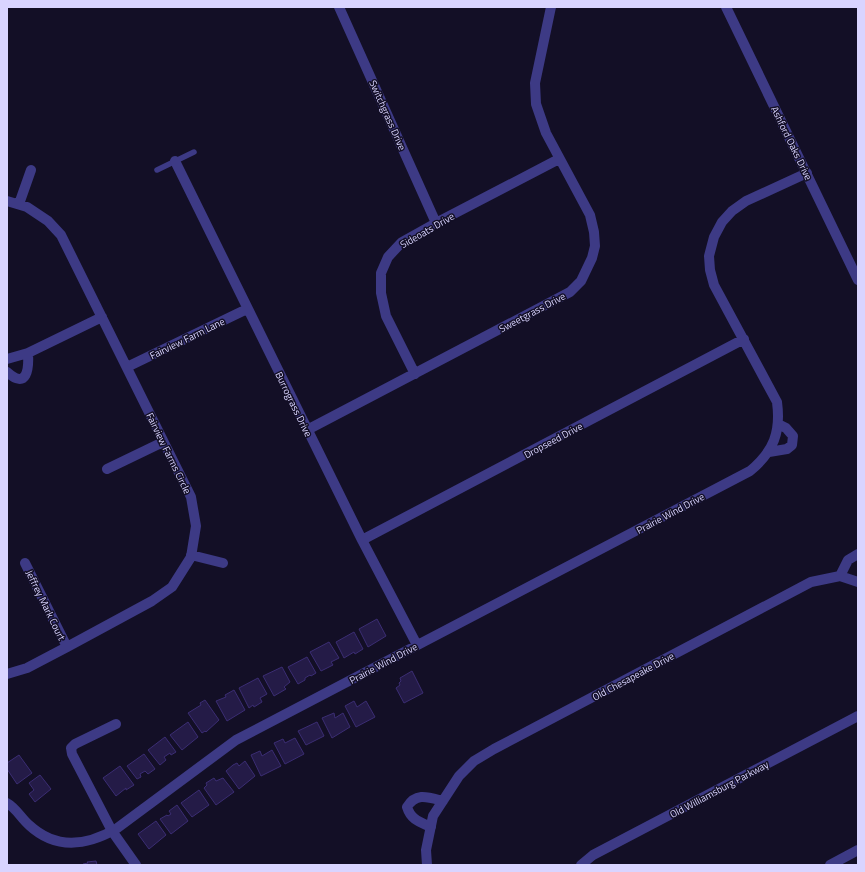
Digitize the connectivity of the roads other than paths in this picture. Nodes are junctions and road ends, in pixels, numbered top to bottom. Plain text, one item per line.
1 (340, 7) edge
2 (551, 7) edge
3 (726, 7) edge
4 (194, 152) dead end
5 (559, 160) junction
6 (175, 161) junction
7 (31, 170) dead end
8 (158, 170) dead end
9 (807, 173) junction
10 (7, 201) edge
11 (19, 204) junction
12 (436, 223) junction
13 (858, 280) edge
14 (247, 309) junction
15 (102, 317) junction
16 (744, 339) junction
17 (28, 353) junction
18 (7, 359) edge
19 (127, 368) junction
20 (7, 372) edge
21 (414, 374) junction
22 (778, 424) junction
23 (307, 430) junction
24 (163, 442) junction
25 (769, 452) junction
26 (107, 469) dead end
27 (362, 540) junction
28 (858, 554) edge
29 (191, 555) junction
30 (25, 563) dead end
31 (223, 563) dead end
32 (840, 576) junction
33 (858, 582) edge
34 (417, 645) junction
35 (67, 647) junction
36 (7, 674) edge
37 (858, 716) edge
38 (116, 724) dead end
39 (443, 800) junction
40 (7, 803) edge
41 (431, 827) junction
42 (112, 832) junction
43 (858, 850) edge
44 (136, 865) edge
45 (427, 865) edge
46 (581, 865) edge
47 (830, 865) edge

1 - 12 street, Switchgrass Drive
2 - 5 street, Sweetgrass Drive
3 - 9 street, Ashford Oaks Drive
4 - 6 lane
5 - 12 street, Sideoats Drive
5 - 21 street, Sweetgrass Drive
6 - 8 lane
6 - 14 street, Burrograss Drive
7 - 11 street
9 - 13 street, Ashford Oaks Drive
9 - 16 street, Prairie Wind Drive
10 - 11 street, Fairview Farms Circle
11 - 15 street, Fairview Farms Circle
12 - 21 street, Sideoats Drive
14 - 19 street, Fairview Farm Lane
14 - 23 street, Burrograss Drive
15 - 17 street
15 - 19 street, Fairview Farms Circle
16 - 22 street, Prairie Wind Drive
16 - 27 street, Dropseed Drive
17 - 18 street
17 - 20 street
19 - 24 street, Fairview Farms Circle
21 - 23 street, Sweetgrass Drive
22 - 25 street, Prairie Wind Drive
22 - 25 street
23 - 27 street, Burrograss Drive
24 - 26 street
24 - 29 street, Fairview Farms Circle
25 - 34 street, Prairie Wind Drive
27 - 34 street, Burrograss Drive
28 - 32 street
29 - 31 street
29 - 35 street, Fairview Farms Circle
30 - 35 street, Jeffrey Mark Court
32 - 33 street
32 - 39 street, Old Chesapeake Drive
34 - 42 street, Prairie Wind Drive
35 - 36 street, Fairview Farms Circle
37 - 46 street, Old Williamsburg Parkway
38 - 42 street
39 - 41 street, Old Chesapeake Drive
39 - 41 street
40 - 42 street, Prairie Wind Drive
41 - 45 street, Old Chesapeake Drive
42 - 44 street
43 - 47 street

